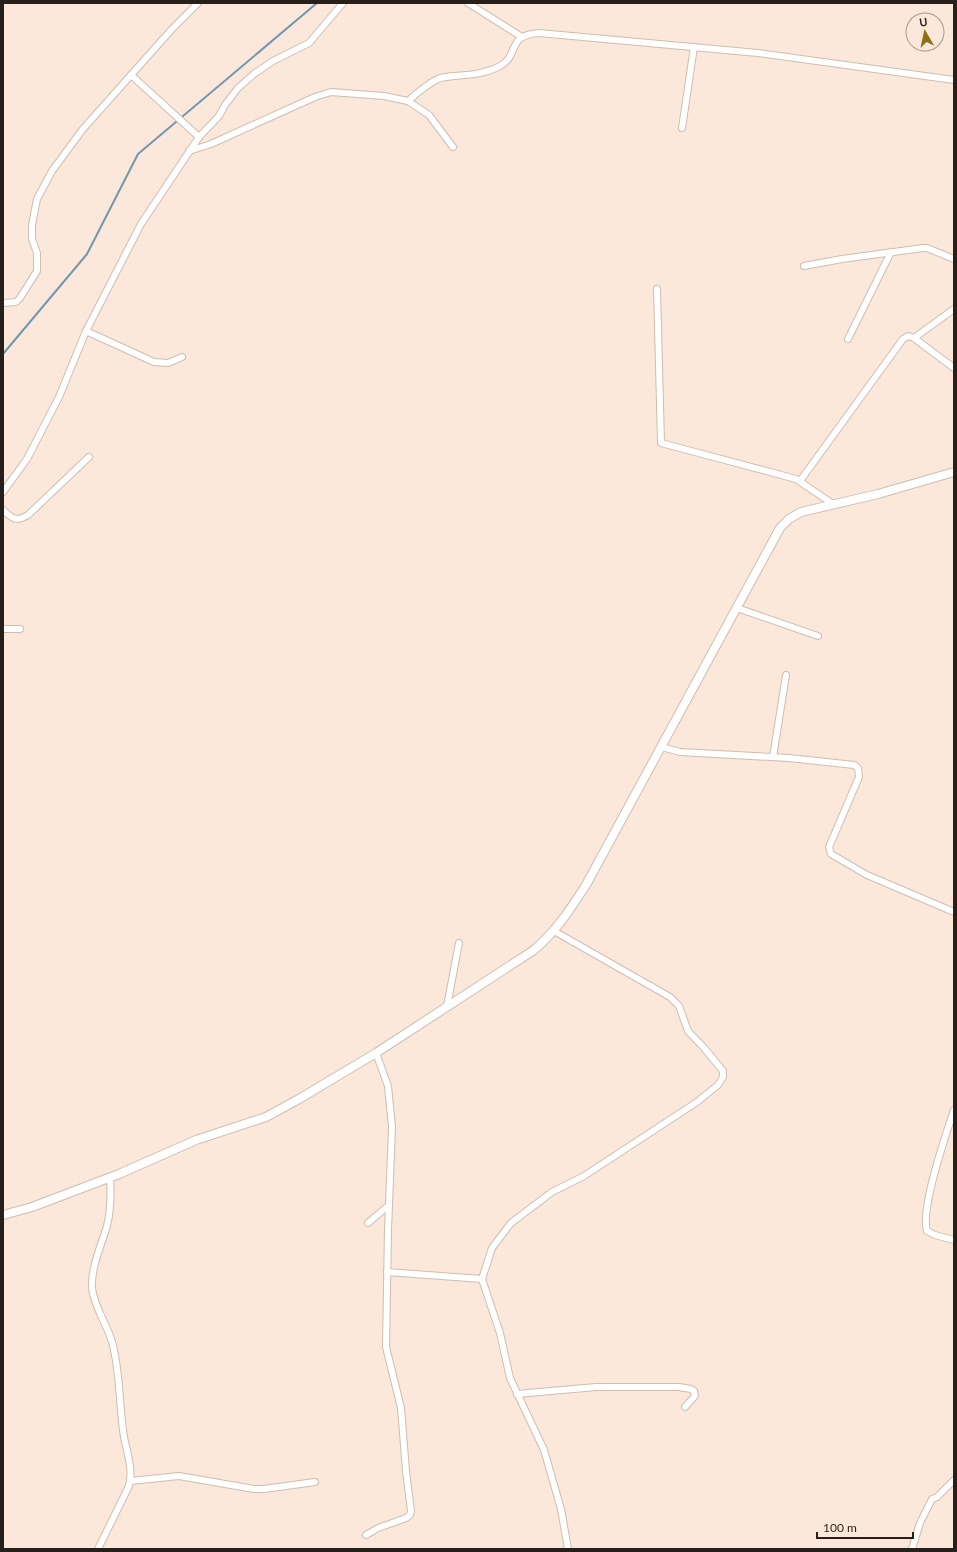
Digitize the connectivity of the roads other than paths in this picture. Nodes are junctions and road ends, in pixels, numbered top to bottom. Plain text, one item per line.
1 (198, 3) edge
2 (343, 3) edge
3 (468, 3) edge
4 (522, 37) junction
5 (694, 47) junction
6 (131, 75) junction
7 (954, 80) edge
8 (408, 101) junction
9 (682, 128) dead end
10 (198, 137) junction
11 (453, 147) dead end
12 (188, 151) junction
13 (890, 252) junction
14 (954, 258) edge
15 (804, 266) dead end
16 (657, 289) dead end
17 (3, 303) edge
18 (954, 309) edge
19 (86, 331) junction
20 (914, 338) junction
21 (848, 339) dead end
22 (182, 357) dead end
23 (954, 368) edge
24 (89, 457) dead end
25 (954, 472) edge
26 (800, 481) junction
27 (3, 492) edge
28 (833, 504) junction
29 (3, 510) edge
30 (737, 608) junction
31 (3, 629) edge
32 (20, 629) dead end
33 (818, 636) dead end
34 (786, 675) dead end
35 (662, 747) junction
36 (773, 757) junction
37 (954, 912) edge
38 (554, 932) junction
39 (459, 943) dead end
40 (447, 1006) junction
41 (376, 1053) junction
42 (954, 1110) edge
43 (110, 1178) junction
44 (389, 1205) junction
45 (3, 1215) edge
46 (368, 1223) dead end
47 (954, 1240) edge
48 (387, 1272) junction
49 (482, 1279) junction
50 (517, 1394) junction
51 (686, 1407) dead end
52 (954, 1480) edge
53 (130, 1481) junction
54 (315, 1482) dead end
55 (366, 1535) dead end
56 (98, 1549) edge
57 (568, 1549) edge
58 (912, 1549) edge

1 - 6 street
2 - 10 street
3 - 4 street
4 - 5 street
4 - 8 street
5 - 7 street
5 - 9 street
6 - 10 street
6 - 17 street
8 - 11 street
8 - 12 street
10 - 12 street
12 - 19 street
13 - 14 street
13 - 15 street
13 - 21 street
16 - 26 street
18 - 20 street
19 - 22 street
19 - 27 street
20 - 23 street
20 - 26 street
24 - 29 street
25 - 28 street
26 - 28 street
28 - 30 street
30 - 33 street
30 - 35 street
31 - 32 street
34 - 36 street
35 - 36 street
35 - 38 street
36 - 37 street
38 - 40 street
38 - 49 street
39 - 40 street
40 - 41 street
41 - 43 street
41 - 44 street
42 - 47 street
43 - 45 street
43 - 53 street
44 - 46 street
44 - 48 street
48 - 49 street
48 - 55 street
49 - 50 street
50 - 51 street
50 - 57 street
52 - 58 street
53 - 54 street
53 - 56 street

